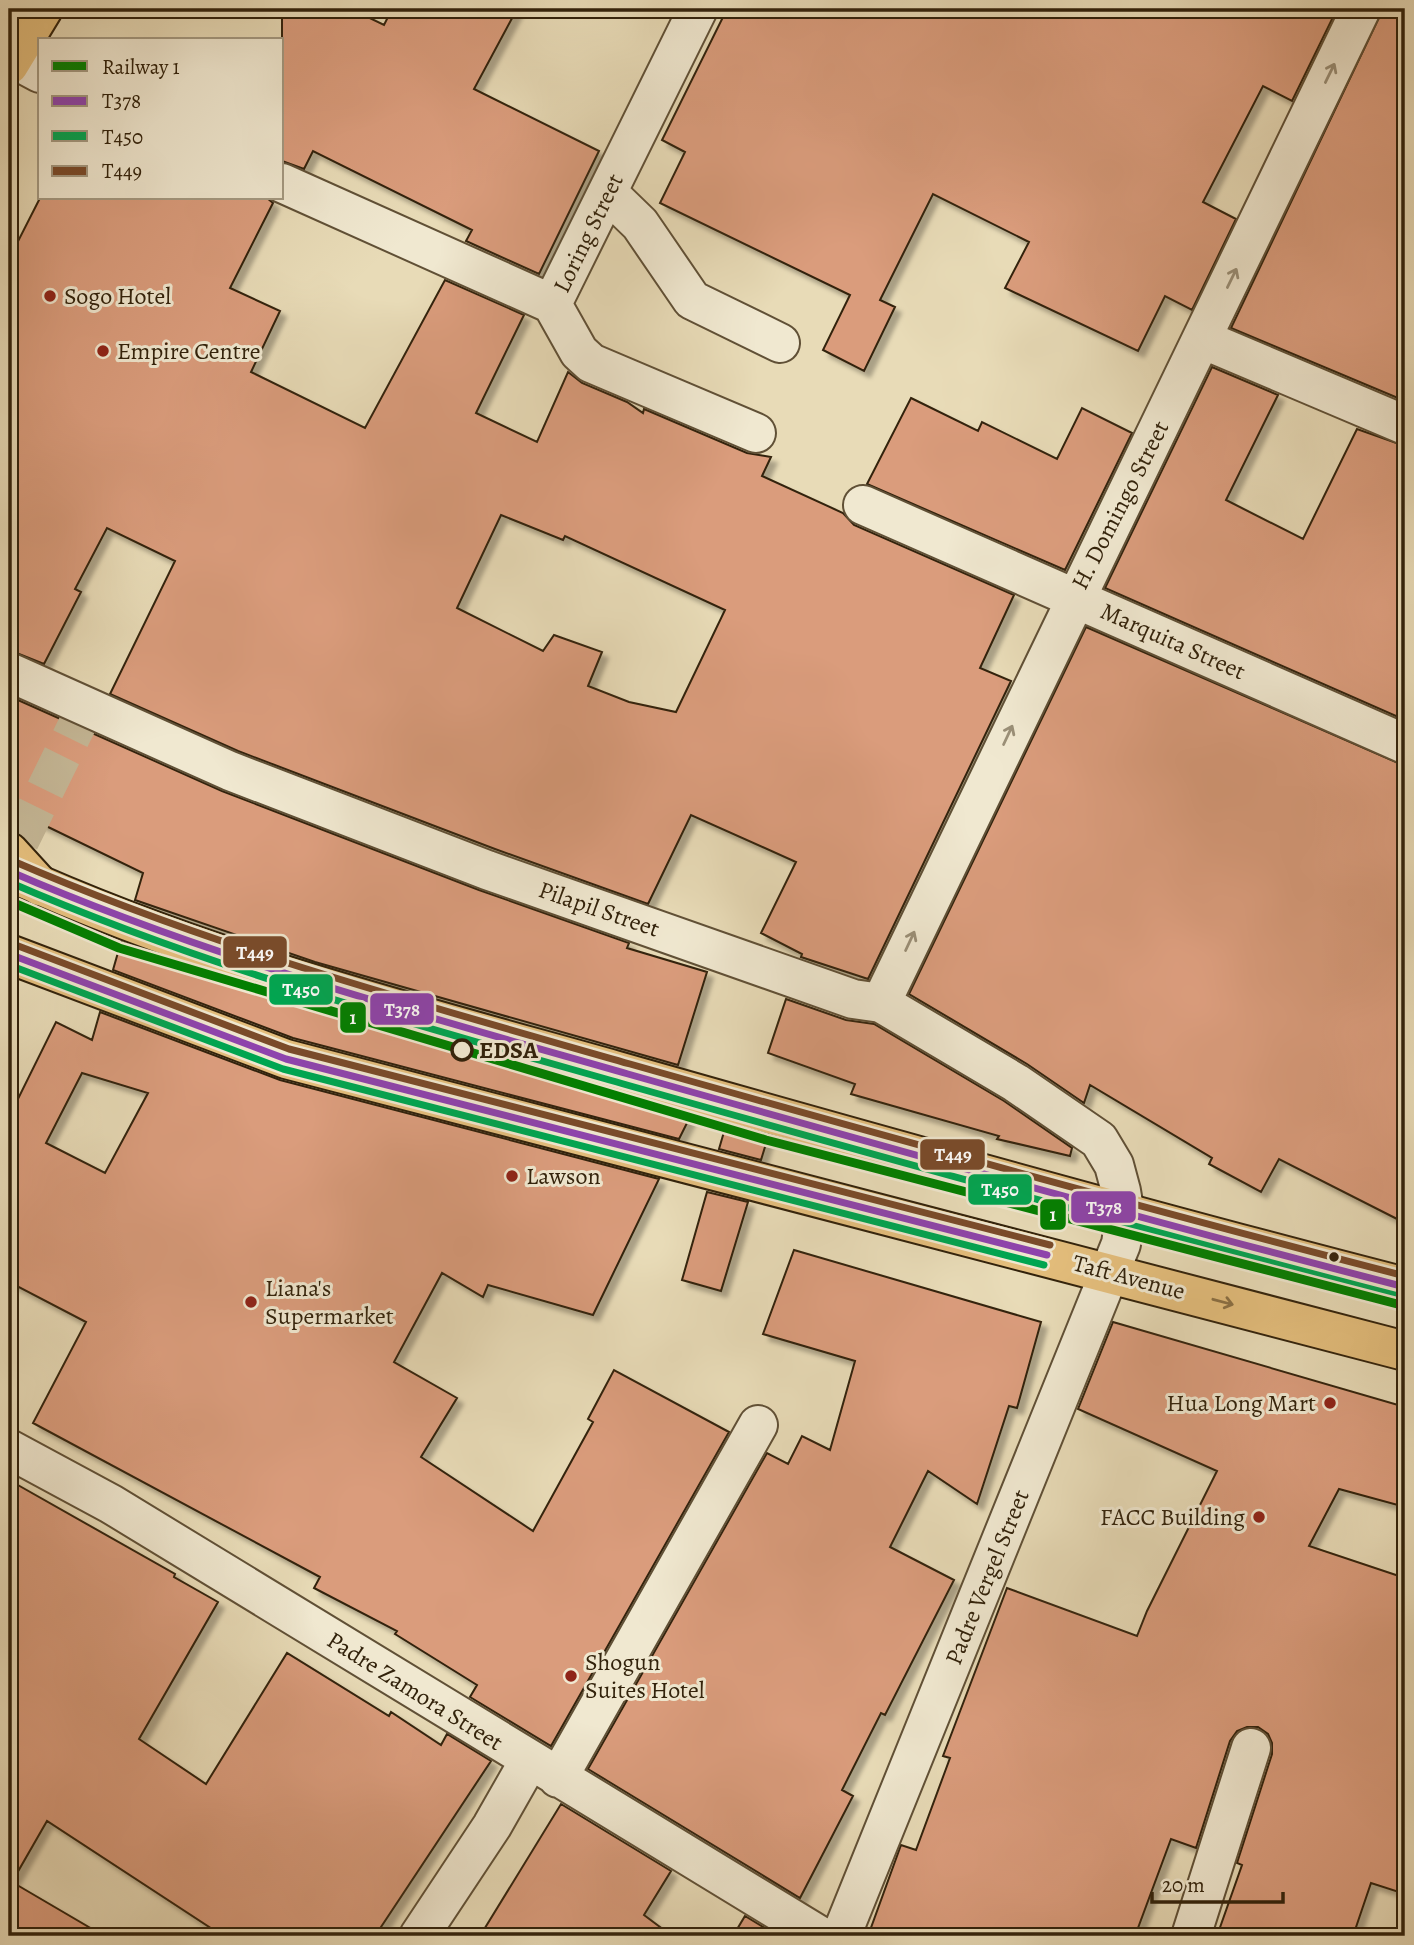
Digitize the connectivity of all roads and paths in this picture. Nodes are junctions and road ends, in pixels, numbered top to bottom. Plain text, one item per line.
1 (43, 9) edge
2 (698, 9) edge
3 (1361, 9) edge
4 (20, 65) edge
5 (284, 184) edge
6 (608, 193) junction
7 (552, 304) junction
8 (1202, 339) junction
9 (780, 343) dead end
10 (1405, 425) edge
11 (756, 433) dead end
12 (863, 505) dead end
13 (1074, 597) junction
14 (9, 671) edge
15 (1405, 744) edge
16 (18, 861) edge
17 (9, 954) edge
18 (881, 1003) junction
19 (1125, 1215) junction
20 (1110, 1272) junction
21 (1405, 1287) edge
22 (1405, 1351) edge
23 (758, 1425) dead end
24 (9, 1449) edge
25 (1251, 1748) dead end
26 (544, 1770) junction
27 (419, 1936) edge
28 (820, 1936) edge
29 (841, 1936) edge
30 (1191, 1936) edge

1 - 4 main road
2 - 6 street, Loring Street
8 -> 3 street, H. Domingo Street
5 - 7 street, Loring Street
6 - 7 street, Loring Street
6 - 9 street
7 - 11 street
8 - 10 street
8 - 13 street, H. Domingo Street
12 - 13 street, Marquita Street
13 - 15 street, Marquita Street
18 -> 13 street, H. Domingo Street
14 - 18 street, Pilapil Street
16 - 19 main road
17 - 20 main road, Taft Avenue
18 - 19 street, Pilapil Street
19 - 20 street, Padre Vergel Street
19 - 21 main road
20 -> 22 main road, Taft Avenue
20 - 29 street, Padre Vergel Street
23 - 26 street
24 - 26 street, Padre Zamora Street
25 - 30 street
26 - 27 street
26 - 28 street, Padre Zamora Street

